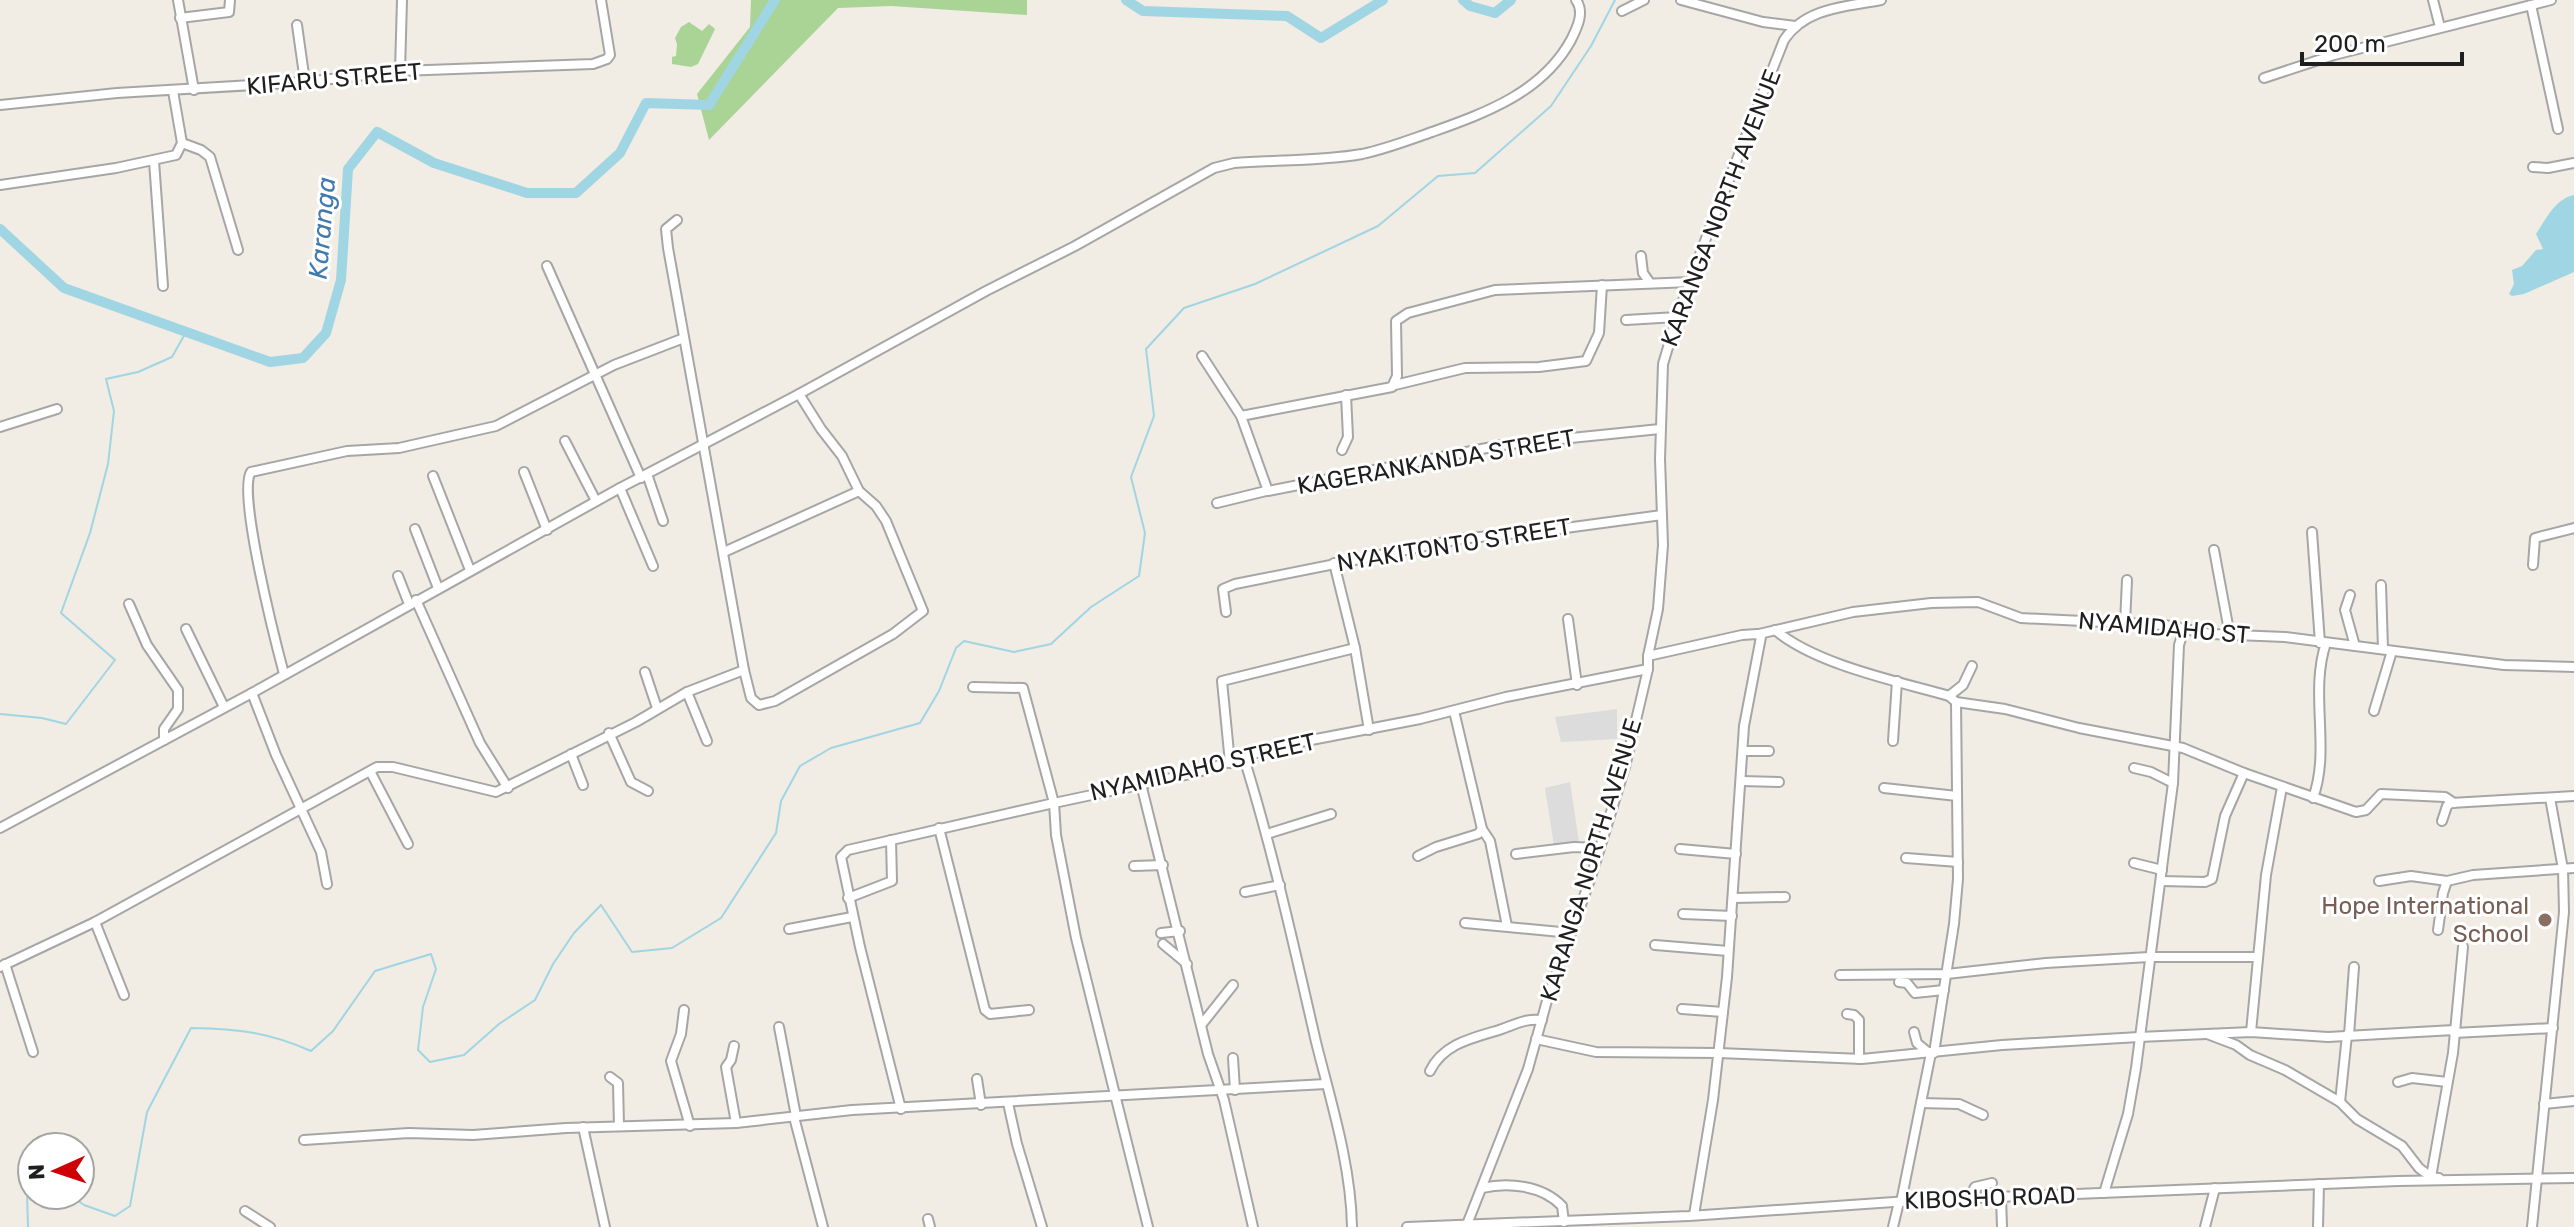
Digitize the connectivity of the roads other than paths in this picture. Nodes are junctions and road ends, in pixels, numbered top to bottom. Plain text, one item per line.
1 (178, 0) edge
2 (230, 0) edge
3 (402, 0) edge
4 (601, 0) edge
5 (1576, 0) edge
6 (1644, 0) edge
7 (1681, 0) edge
8 (1881, 0) edge
9 (2433, 0) edge
10 (2551, 0) edge
11 (2531, 5) junction
12 (1622, 11) dead end
13 (180, 18) junction
14 (297, 25) dead end
15 (1795, 26) junction
16 (2440, 27) junction
17 (400, 71) junction
18 (2264, 78) dead end
19 (305, 82) junction
20 (194, 90) junction
21 (173, 91) junction
22 (0, 105) edge
23 (2558, 129) dead end
24 (182, 143) junction
25 (154, 161) junction
26 (2574, 163) edge
27 (2533, 167) dead end
28 (0, 185) edge
29 (677, 220) dead end
30 (238, 250) dead end
31 (1641, 256) dead end
32 (547, 266) dead end
33 (1691, 282) junction
34 (1650, 283) junction
35 (1602, 285) junction
36 (163, 286) dead end
37 (1677, 317) junction
38 (1626, 320) dead end
39 (684, 338) junction
40 (1202, 356) dead end
41 (594, 374) junction
42 (1395, 385) junction
43 (799, 394) junction
44 (1346, 395) junction
45 (57, 409) dead end
46 (1241, 416) junction
47 (0, 427) edge
48 (1660, 429) junction
49 (565, 441) dead end
50 (705, 445) junction
51 (1342, 450) dead end
52 (524, 472) dead end
53 (433, 476) dead end
54 (644, 476) junction
55 (620, 488) junction
56 (859, 491) junction
57 (1266, 491) junction
58 (596, 501) junction
59 (1217, 503) dead end
60 (1662, 515) junction
61 (663, 521) dead end
62 (2574, 528) edge
63 (415, 529) dead end
64 (547, 530) junction
65 (2312, 532) dead end
66 (2214, 550) dead end
67 (724, 552) junction
68 (1334, 563) junction
69 (2533, 565) dead end
70 (653, 566) dead end
71 (470, 570) junction
72 (398, 576) dead end
73 (2127, 580) dead end
74 (2381, 585) dead end
75 (438, 588) junction
76 (2350, 595) dead end
77 (412, 602) junction
78 (129, 604) dead end
79 (1226, 612) dead end
80 (1568, 619) dead end
81 (2125, 623) junction
82 (186, 629) dead end
83 (2184, 629) junction
84 (1775, 630) junction
85 (1759, 634) junction
86 (2230, 636) junction
87 (2323, 643) junction
88 (2355, 646) junction
89 (1355, 648) junction
90 (2387, 650) junction
91 (1648, 656) junction
92 (1972, 666) dead end
93 (2574, 667) edge
94 (1648, 669) junction
95 (744, 670) junction
96 (645, 672) dead end
97 (284, 674) junction
98 (1897, 681) junction
99 (1577, 685) junction
100 (973, 687) dead end
101 (687, 692) junction
102 (252, 693) junction
103 (1952, 699) junction
104 (224, 707) junction
105 (657, 708) junction
106 (1454, 711) junction
107 (2374, 711) dead end
108 (1369, 730) junction
109 (609, 733) junction
110 (164, 740) junction
111 (707, 741) dead end
112 (1893, 741) dead end
113 (2174, 748) junction
114 (1743, 751) junction
115 (1769, 751) dead end
116 (571, 754) junction
117 (1244, 758) junction
118 (1230, 763) junction
119 (2134, 768) dead end
120 (370, 771) junction
121 (2244, 773) junction
122 (1742, 781) junction
123 (1779, 782) dead end
124 (2173, 783) junction
125 (1141, 784) junction
126 (583, 785) dead end
127 (2282, 787) junction
128 (508, 788) junction
129 (1884, 788) dead end
130 (648, 791) dead end
131 (1957, 796) junction
132 (2574, 796) edge
133 (2313, 798) junction
134 (2550, 798) junction
135 (1054, 803) junction
136 (2454, 803) junction
137 (302, 809) junction
138 (1331, 814) dead end
139 (2442, 821) dead end
140 (0, 828) edge
141 (939, 828) junction
142 (1482, 829) junction
143 (1267, 834) junction
144 (891, 840) junction
145 (408, 844) dead end
146 (1600, 848) junction
147 (1680, 849) dead end
148 (1516, 854) dead end
149 (1736, 854) junction
150 (1418, 856) dead end
151 (1906, 858) dead end
152 (1958, 862) junction
153 (2134, 863) dead end
154 (1163, 865) junction
155 (1134, 866) dead end
156 (2574, 868) edge
157 (2563, 869) junction
158 (2162, 870) junction
159 (2161, 881) junction
160 (2379, 881) dead end
161 (2447, 881) junction
162 (327, 884) dead end
163 (1280, 885) junction
164 (1245, 892) dead end
165 (1785, 897) dead end
166 (848, 898) junction
167 (1734, 898) junction
168 (1683, 914) dead end
169 (1732, 916) junction
170 (852, 917) junction
171 (95, 922) junction
172 (1465, 923) dead end
173 (1507, 926) junction
174 (789, 929) dead end
175 (2438, 930) dead end
176 (1180, 931) junction
177 (1161, 933) dead end
178 (1571, 933) junction
179 (1163, 944) dead end
180 (2562, 944) junction
181 (2574, 944) edge
182 (1655, 945) dead end
183 (2463, 947) dead end
184 (1728, 951) junction
185 (2149, 957) junction
186 (2257, 957) junction
187 (1187, 964) junction
188 (2, 965) edge
189 (2354, 967) dead end
190 (1947, 974) junction
191 (1840, 975) dead end
192 (1899, 982) dead end
193 (1233, 985) dead end
194 (1944, 990) junction
195 (124, 995) dead end
196 (1682, 1009) dead end
197 (684, 1010) dead end
198 (1029, 1010) dead end
199 (1723, 1012) junction
200 (1847, 1014) dead end
201 (1542, 1020) junction
202 (1202, 1024) junction
203 (779, 1027) dead end
204 (2553, 1028) junction
205 (1914, 1032) dead end
206 (2251, 1032) junction
207 (2454, 1032) junction
208 (2207, 1034) junction
209 (2348, 1035) junction
210 (2139, 1037) junction
211 (1536, 1039) junction
212 (734, 1046) dead end
213 (33, 1052) dead end
214 (1719, 1053) junction
215 (1931, 1053) junction
216 (1233, 1058) dead end
217 (1859, 1059) junction
218 (1430, 1071) dead end
219 (610, 1077) dead end
220 (977, 1079) dead end
221 (2398, 1082) dead end
222 (2447, 1082) junction
223 (1326, 1084) junction
224 (1220, 1090) junction
225 (1235, 1090) junction
226 (1116, 1098) junction
227 (2574, 1101) edge
228 (2340, 1102) junction
229 (1008, 1103) junction
230 (1921, 1103) junction
231 (2544, 1104) junction
232 (981, 1105) junction
233 (901, 1109) junction
234 (1983, 1115) dead end
235 (795, 1116) junction
236 (736, 1123) junction
237 (619, 1126) junction
238 (690, 1126) junction
239 (583, 1127) junction
240 (304, 1140) dead end
241 (2431, 1177) junction
242 (2537, 1178) junction
243 (2574, 1178) edge
244 (2475, 1180) junction
245 (1992, 1183) dead end
246 (2319, 1184) junction
247 (1482, 1188) junction
248 (2215, 1188) junction
249 (2104, 1193) junction
250 (2001, 1197) junction
251 (1968, 1199) junction
252 (1900, 1202) junction
253 (245, 1211) dead end
254 (1691, 1216) junction
255 (1564, 1222) junction
256 (1583, 1224) edge
257 (1467, 1226) edge
258 (270, 1227) edge
259 (605, 1227) edge
260 (823, 1227) edge
261 (1042, 1227) edge
262 (1148, 1227) edge
263 (1253, 1227) edge
264 (1352, 1227) edge
265 (1407, 1227) edge
266 (1688, 1227) edge
267 (1893, 1227) edge
268 (2002, 1227) edge
269 (2205, 1227) edge
270 (2318, 1227) edge
271 (2532, 1227) edge

1 - 13 street
2 - 13 street
3 - 17 street
4 - 17 street, KIFARU STREET
5 - 43 street
6 - 12 street
7 - 15 street
8 - 15 street
9 - 16 street
10 - 11 street
11 - 16 street
11 - 23 street
13 - 20 street
14 - 19 street
15 - 33 street, KARANGA NORTH AVENUE
16 - 18 street
17 - 19 street, KIFARU STREET
19 - 20 street, KIFARU STREET
20 - 21 street, KIFARU STREET
21 - 22 street, KIFARU STREET
21 - 24 street
24 - 25 street
24 - 30 street
25 - 28 street
25 - 36 street
26 - 27 street
29 - 39 street
31 - 34 street
32 - 41 street
33 - 34 street
33 - 37 street, KARANGA NORTH AVENUE
34 - 35 street
35 - 42 street
35 - 42 street
37 - 38 street
37 - 48 street, KARANGA NORTH AVENUE
39 - 41 street
39 - 50 street
40 - 46 street, KAGERANKANDA STREET
41 - 54 street
41 - 97 street
42 - 44 street
43 - 50 street
43 - 56 street
44 - 46 street
44 - 51 street
45 - 47 street
46 - 57 street, KAGERANKANDA STREET
48 - 57 street, KAGERANKANDA STREET
48 - 60 street, KARANGA NORTH AVENUE
49 - 58 street
50 - 54 street
50 - 67 street
52 - 64 street
53 - 71 street
54 - 55 street
54 - 61 street
55 - 58 street
55 - 70 street
56 - 67 street
56 - 95 street
57 - 59 street
58 - 64 street
60 - 68 street, NYAKITONTO STREET
60 - 91 street, KARANGA NORTH AVENUE
62 - 69 street
63 - 75 street
64 - 71 street
65 - 87 street
66 - 86 street
67 - 95 street
68 - 79 street, NYAKITONTO STREET
68 - 89 street
71 - 75 street
72 - 77 street
73 - 81 street
74 - 90 street
75 - 77 street
76 - 88 street
77 - 97 street
77 - 128 street
78 - 110 street
80 - 99 street
81 - 83 street, NYAMIDAHO ST
81 - 84 street, NYAMIDAHO ST
82 - 104 street
83 - 86 street, NYAMIDAHO ST
83 - 113 street
84 - 85 street, NYAMIDAHO ST
84 - 98 street
85 - 91 street, NYAMIDAHO ST
85 - 114 street
86 - 87 street, NYAMIDAHO ST
87 - 88 street, NYAMIDAHO ST
87 - 133 street
88 - 90 street, NYAMIDAHO ST
89 - 108 street
89 - 118 street
90 - 93 street, NYAMIDAHO ST
90 - 107 street
91 - 94 street, KARANGA NORTH AVENUE
92 - 103 street
94 - 99 street, NYAMIDAHO STREET
94 - 146 street, KARANGA NORTH AVENUE
95 - 101 street
96 - 105 street
97 - 102 street
98 - 103 street
98 - 112 street
99 - 106 street, NYAMIDAHO STREET
100 - 135 street
101 - 105 street
101 - 111 street
102 - 104 street
102 - 137 street
103 - 113 street
103 - 131 street
104 - 110 street
105 - 109 street
106 - 108 street, NYAMIDAHO STREET
106 - 142 street
108 - 117 street, NYAMIDAHO STREET
109 - 116 street
109 - 130 street
110 - 140 street
113 - 121 street
113 - 124 street
114 - 115 street
114 - 122 street
116 - 126 street
116 - 128 street
117 - 118 street, NYAMIDAHO STREET
117 - 143 street
118 - 125 street, NYAMIDAHO STREET
119 - 124 street
120 - 128 street
120 - 137 street
120 - 145 street
121 - 127 street
121 - 159 street
122 - 123 street
122 - 149 street
124 - 158 street
125 - 135 street, NYAMIDAHO STREET
125 - 154 street
127 - 133 street
127 - 186 street
129 - 131 street
131 - 152 street
132 - 134 street
133 - 136 street
134 - 136 street
134 - 157 street
135 - 141 street, NYAMIDAHO STREET
135 - 226 street
136 - 139 street
137 - 162 street
137 - 171 street
138 - 143 street
141 - 144 street, NYAMIDAHO STREET
141 - 198 street
142 - 150 street
142 - 173 street
143 - 163 street
144 - 166 street
144 - 166 street, NYAMIDAHO STREET
146 - 148 street
146 - 178 street, KARANGA NORTH AVENUE
147 - 149 street
149 - 167 street
151 - 152 street
152 - 190 street
153 - 158 street
154 - 155 street
154 - 176 street
156 - 157 street
157 - 161 street
157 - 180 street
158 - 159 street
159 - 185 street
160 - 161 street
161 - 175 street
163 - 164 street
163 - 223 street
165 - 167 street
166 - 170 street
167 - 169 street
168 - 169 street
169 - 184 street
170 - 174 street
170 - 233 street
171 - 188 street
171 - 195 street
172 - 173 street
173 - 178 street
176 - 177 street
176 - 187 street
178 - 201 street, KARANGA NORTH AVENUE
179 - 187 street
180 - 181 street
180 - 204 street
182 - 184 street
183 - 207 street
184 - 199 street
185 - 186 street
185 - 190 street
185 - 210 street
186 - 206 street
187 - 202 street
188 - 213 street
189 - 209 street
190 - 191 street
190 - 194 street
192 - 194 street
193 - 202 street
194 - 215 street
196 - 199 street
197 - 238 street
199 - 214 street
200 - 217 street
201 - 211 street, KARANGA NORTH AVENUE
201 - 218 street
202 - 224 street
203 - 235 street
204 - 207 street
204 - 231 street
205 - 215 street
206 - 208 street
206 - 209 street
207 - 209 street
207 - 222 street
208 - 210 street
208 - 228 street
209 - 228 street
210 - 215 street
210 - 249 street
211 - 214 street
211 - 247 street, KARANGA NORTH AVENUE
212 - 236 street
214 - 217 street
214 - 254 street
215 - 217 street
215 - 230 street
216 - 225 street
219 - 237 street
220 - 232 street
221 - 222 street
222 - 241 street
223 - 225 street
223 - 264 street
224 - 225 street
224 - 226 street
224 - 263 street
226 - 229 street
226 - 262 street
227 - 231 street
228 - 241 street
229 - 232 street
229 - 261 street
230 - 234 street
230 - 252 street
231 - 242 street
232 - 233 street
233 - 235 street
235 - 236 street
235 - 260 street
236 - 238 street
237 - 238 street
237 - 239 street
239 - 240 street
239 - 259 street
241 - 244 street
242 - 243 street, KIBOSHO ROAD
242 - 244 street, KIBOSHO ROAD
242 - 271 street
244 - 246 street, KIBOSHO ROAD
245 - 251 street
246 - 248 street, KIBOSHO ROAD
246 - 270 street
247 - 255 street
247 - 257 street, KARANGA NORTH AVENUE
248 - 249 street, KIBOSHO ROAD
248 - 269 street
249 - 250 street, KIBOSHO ROAD
250 - 251 street, KIBOSHO ROAD
250 - 268 street
251 - 252 street, KIBOSHO ROAD
252 - 254 street, KIBOSHO ROAD
252 - 267 street
253 - 258 street
254 - 256 street, KIBOSHO ROAD
254 - 266 street
255 - 256 street, KIBOSHO ROAD
255 - 257 street, KIBOSHO ROAD
257 - 265 street, KIBOSHO ROAD

